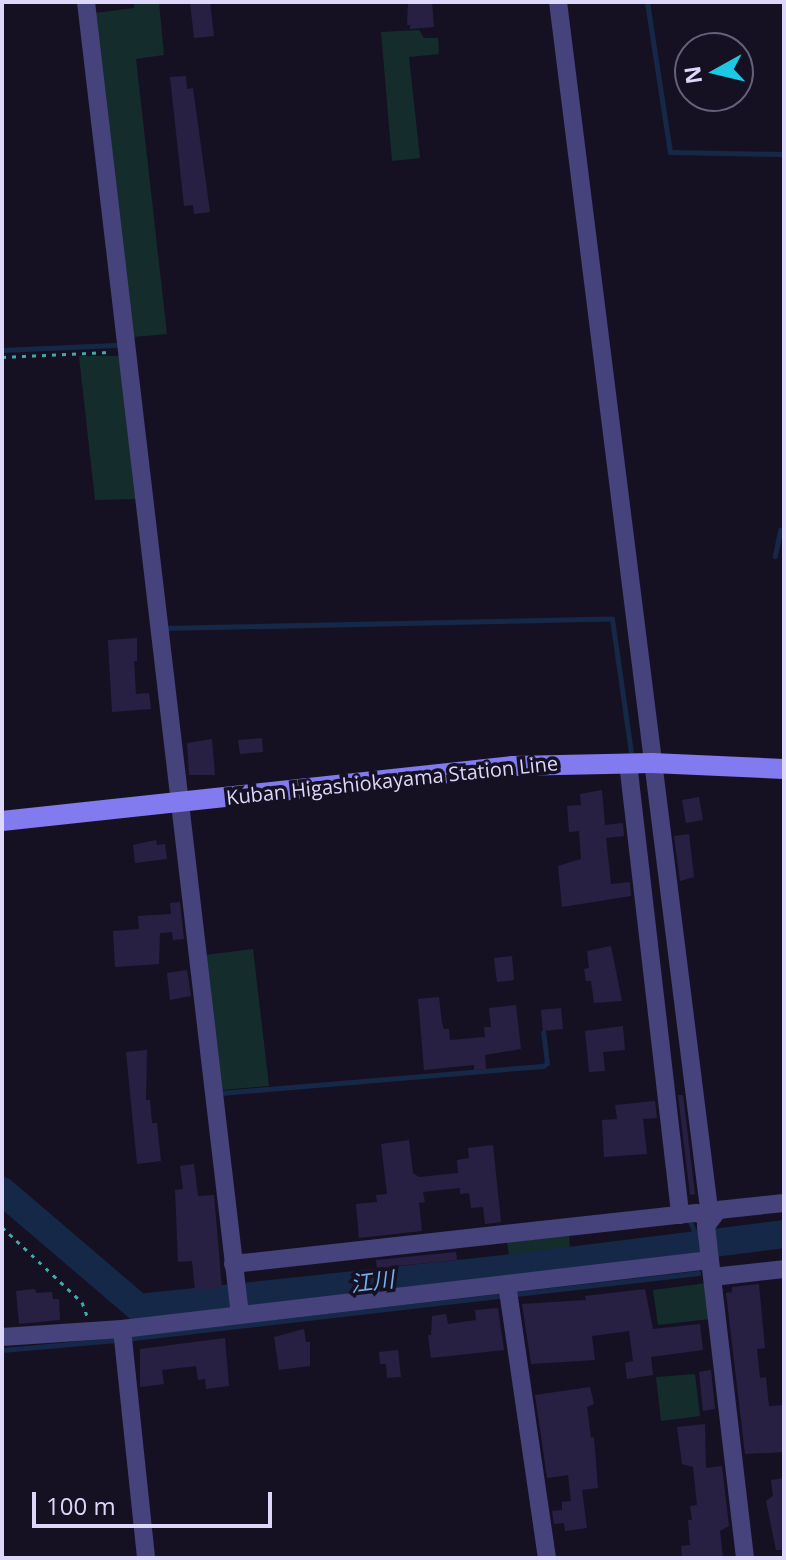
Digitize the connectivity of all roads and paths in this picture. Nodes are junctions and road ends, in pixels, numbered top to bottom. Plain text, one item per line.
1 (86, 2) edge
2 (558, 2) edge
3 (128, 351) junction
4 (2, 357) edge
5 (628, 763) junction
6 (652, 763) junction
7 (784, 769) edge
8 (180, 801) junction
9 (2, 821) edge
10 (784, 1203) edge
11 (694, 1217) junction
12 (2, 1227) edge
13 (711, 1263) junction
14 (236, 1268) junction
15 (784, 1269) edge
16 (508, 1291) junction
17 (240, 1315) junction
18 (88, 1332) junction
19 (2, 1337) edge
20 (123, 1337) junction
21 (146, 1558) edge
22 (547, 1558) edge
23 (745, 1558) edge

1 - 3 street
2 - 6 street
3 - 4 path
3 - 8 street
5 - 6 main road, Kuban Higashiokayama Station Line
5 - 8 main road, Kuban Higashiokayama Station Line
5 - 11 street
6 - 7 main road, Kuban Higashiokayama Station Line
6 - 11 street
8 - 9 main road, Kuban Higashiokayama Station Line
8 - 14 street
10 - 11 street
11 - 13 street
11 - 14 street
12 - 18 path
13 - 15 street
13 - 16 street
13 - 23 street
14 - 17 street
16 - 17 street
16 - 22 street
17 - 20 street
18 - 19 street
18 - 20 street
20 - 21 street

